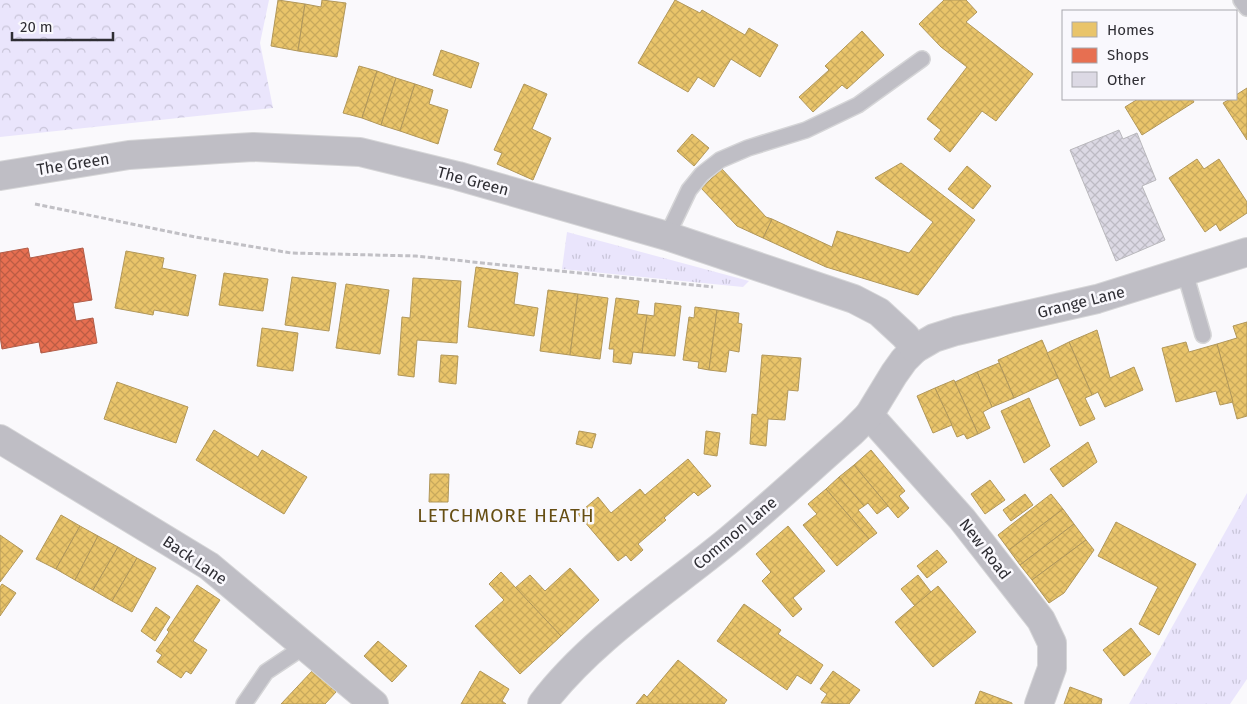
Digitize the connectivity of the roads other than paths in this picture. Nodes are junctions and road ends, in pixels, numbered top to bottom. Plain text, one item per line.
1 (1241, 0) edge
2 (1247, 8) edge
3 (922, 60) dead end
4 (0, 176) edge
5 (667, 236) junction
6 (1247, 252) edge
7 (1185, 272) junction
8 (1203, 334) dead end
9 (915, 349) junction
10 (869, 415) junction
11 (2, 447) edge
12 (305, 646) junction
13 (244, 704) edge
14 (374, 704) edge
15 (542, 704) edge
16 (1039, 704) edge

1 - 2 lane
3 - 5 lane
4 - 5 street, The Green
5 - 9 street, The Green
6 - 7 street, Grange Lane
7 - 8 lane
7 - 9 street, Grange Lane
9 - 10 street, Common Lane
10 - 15 street, Common Lane
10 - 16 street, New Road
11 - 12 street, Back Lane
12 - 13 lane
12 - 14 street, Back Lane

